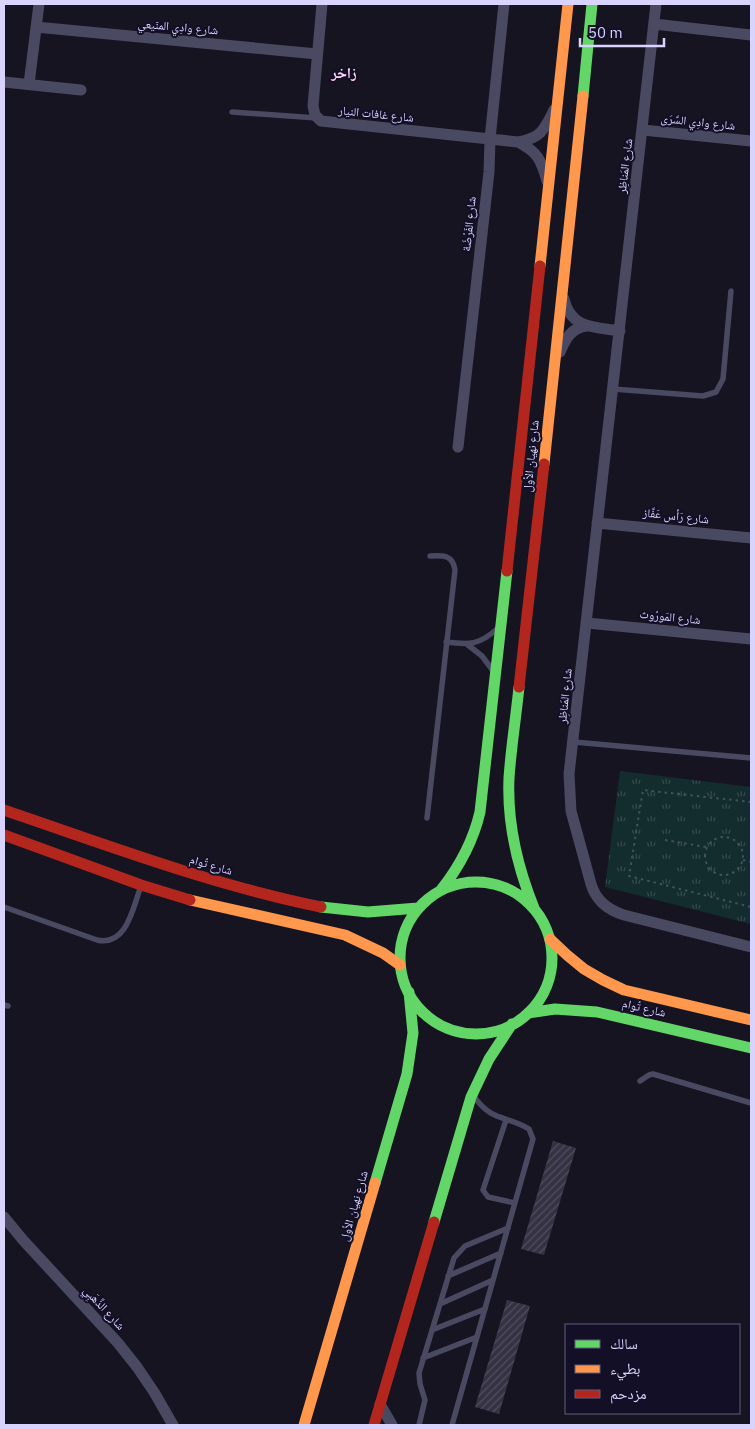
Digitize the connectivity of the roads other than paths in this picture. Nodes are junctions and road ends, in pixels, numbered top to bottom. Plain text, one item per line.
1 (39, 4) edge
2 (322, 4) edge
3 (504, 4) edge
4 (568, 4) edge
5 (592, 4) edge
6 (656, 4) edge
7 (654, 24) junction
8 (36, 27) junction
9 (751, 35) edge
10 (317, 54) junction
11 (4, 82) edge
12 (29, 84) junction
13 (81, 90) dead end
14 (556, 104) junction
15 (232, 112) dead end
16 (317, 118) junction
17 (643, 130) junction
18 (490, 139) junction
19 (751, 141) edge
20 (518, 142) junction
21 (548, 187) junction
22 (562, 289) junction
23 (731, 291) dead end
24 (587, 326) junction
25 (620, 331) junction
26 (556, 361) junction
27 (613, 389) junction
28 (458, 447) dead end
29 (598, 522) junction
30 (751, 538) edge
31 (430, 556) dead end
32 (587, 623) junction
33 (502, 625) junction
34 (751, 639) edge
35 (446, 642) junction
36 (468, 645) junction
37 (496, 678) junction
38 (574, 742) junction
39 (751, 758) edge
40 (4, 810) edge
41 (427, 818) dead end
42 (4, 835) edge
43 (141, 886) junction
44 (441, 890) junction
45 (4, 907) edge
46 (418, 908) junction
47 (534, 908) junction
48 (550, 939) junction
49 (751, 947) edge
50 (400, 965) junction
51 (408, 992) junction
52 (528, 1013) junction
53 (751, 1020) edge
54 (512, 1024) junction
55 (751, 1048) edge
56 (640, 1081) dead end
57 (472, 1094) junction
58 (751, 1104) edge
59 (506, 1120) junction
60 (515, 1203) junction
61 (4, 1217) edge
62 (508, 1228) junction
63 (501, 1252) junction
64 (448, 1276) junction
65 (493, 1280) junction
66 (440, 1304) junction
67 (485, 1309) junction
68 (432, 1330) junction
69 (477, 1337) junction
70 (423, 1358) junction
71 (380, 1404) junction
72 (173, 1425) edge
73 (304, 1425) edge
74 (374, 1425) edge
75 (392, 1425) edge
76 (419, 1425) edge
77 (452, 1425) edge

1 - 8 street
2 - 10 street
3 - 18 street, شارع الفَرْضَة
4 - 14 main road, شارع نهيان الأول
5 - 22 main road, شارع نهيان الأول
6 - 7 street, شارع المَناظِر
7 - 9 street
7 - 17 street, شارع المَناظِر
8 - 10 street, شارع وادِي المنَيعي
8 - 12 street
10 - 16 street
11 - 12 street
12 - 13 street
14 - 20 street, شارع غافات النيار
14 - 21 main road, شارع نهيان الأول
15 - 16 lane
16 - 18 street, شارع غافات النيار
17 - 19 street, شارع وادِي السَّرَى
17 - 25 street, شارع المَناظِر
18 - 20 street, شارع غافات النيار
18 - 28 street, شارع الفَرْضَة
20 - 21 street
21 - 33 main road, شارع نهيان الأول
22 - 24 street
22 - 26 main road, شارع نهيان الأول
23 - 27 lane
24 - 25 street
24 - 26 street
25 - 27 street, شارع المَناظِر
26 - 47 main road, شارع نهيان الأول
27 - 29 street, شارع المَناظِر
29 - 30 street, شارع رَأس عَفَّاز
29 - 32 street, شارع المَناظِر
31 - 35 lane
32 - 34 street, شارع المَورُوث
32 - 38 street, شارع المَناظِر
33 - 36 lane
33 - 37 main road, شارع نهيان الأول
35 - 36 lane
35 - 41 lane
36 - 37 lane
37 - 44 main road, شارع نهيان الأول
38 - 39 lane
38 - 49 street, شارع المَناظِر
40 - 46 main road, شارع تُوام
42 - 43 main road
43 - 45 lane
43 - 50 main road
44 - 46 main road
44 - 47 main road
46 - 50 main road
47 - 48 main road
48 - 52 main road
48 - 53 main road, شارع تُوام
50 - 51 main road
51 - 54 main road
51 - 73 main road, شارع نهيان الأول
52 - 54 main road
52 - 55 main road, شارع تُوام
54 - 57 main road
56 - 58 lane
57 - 59 lane
57 - 71 main road
59 - 60 lane
59 - 60 lane
60 - 62 lane
61 - 72 street, شارع الذَّهَبِي
62 - 63 lane
62 - 64 lane
63 - 64 lane
63 - 65 lane
64 - 66 lane
65 - 66 lane
65 - 67 lane
66 - 68 lane
67 - 68 lane
67 - 69 lane
68 - 70 lane
69 - 70 lane
69 - 77 lane
70 - 76 lane
71 - 74 main road
71 - 75 street

